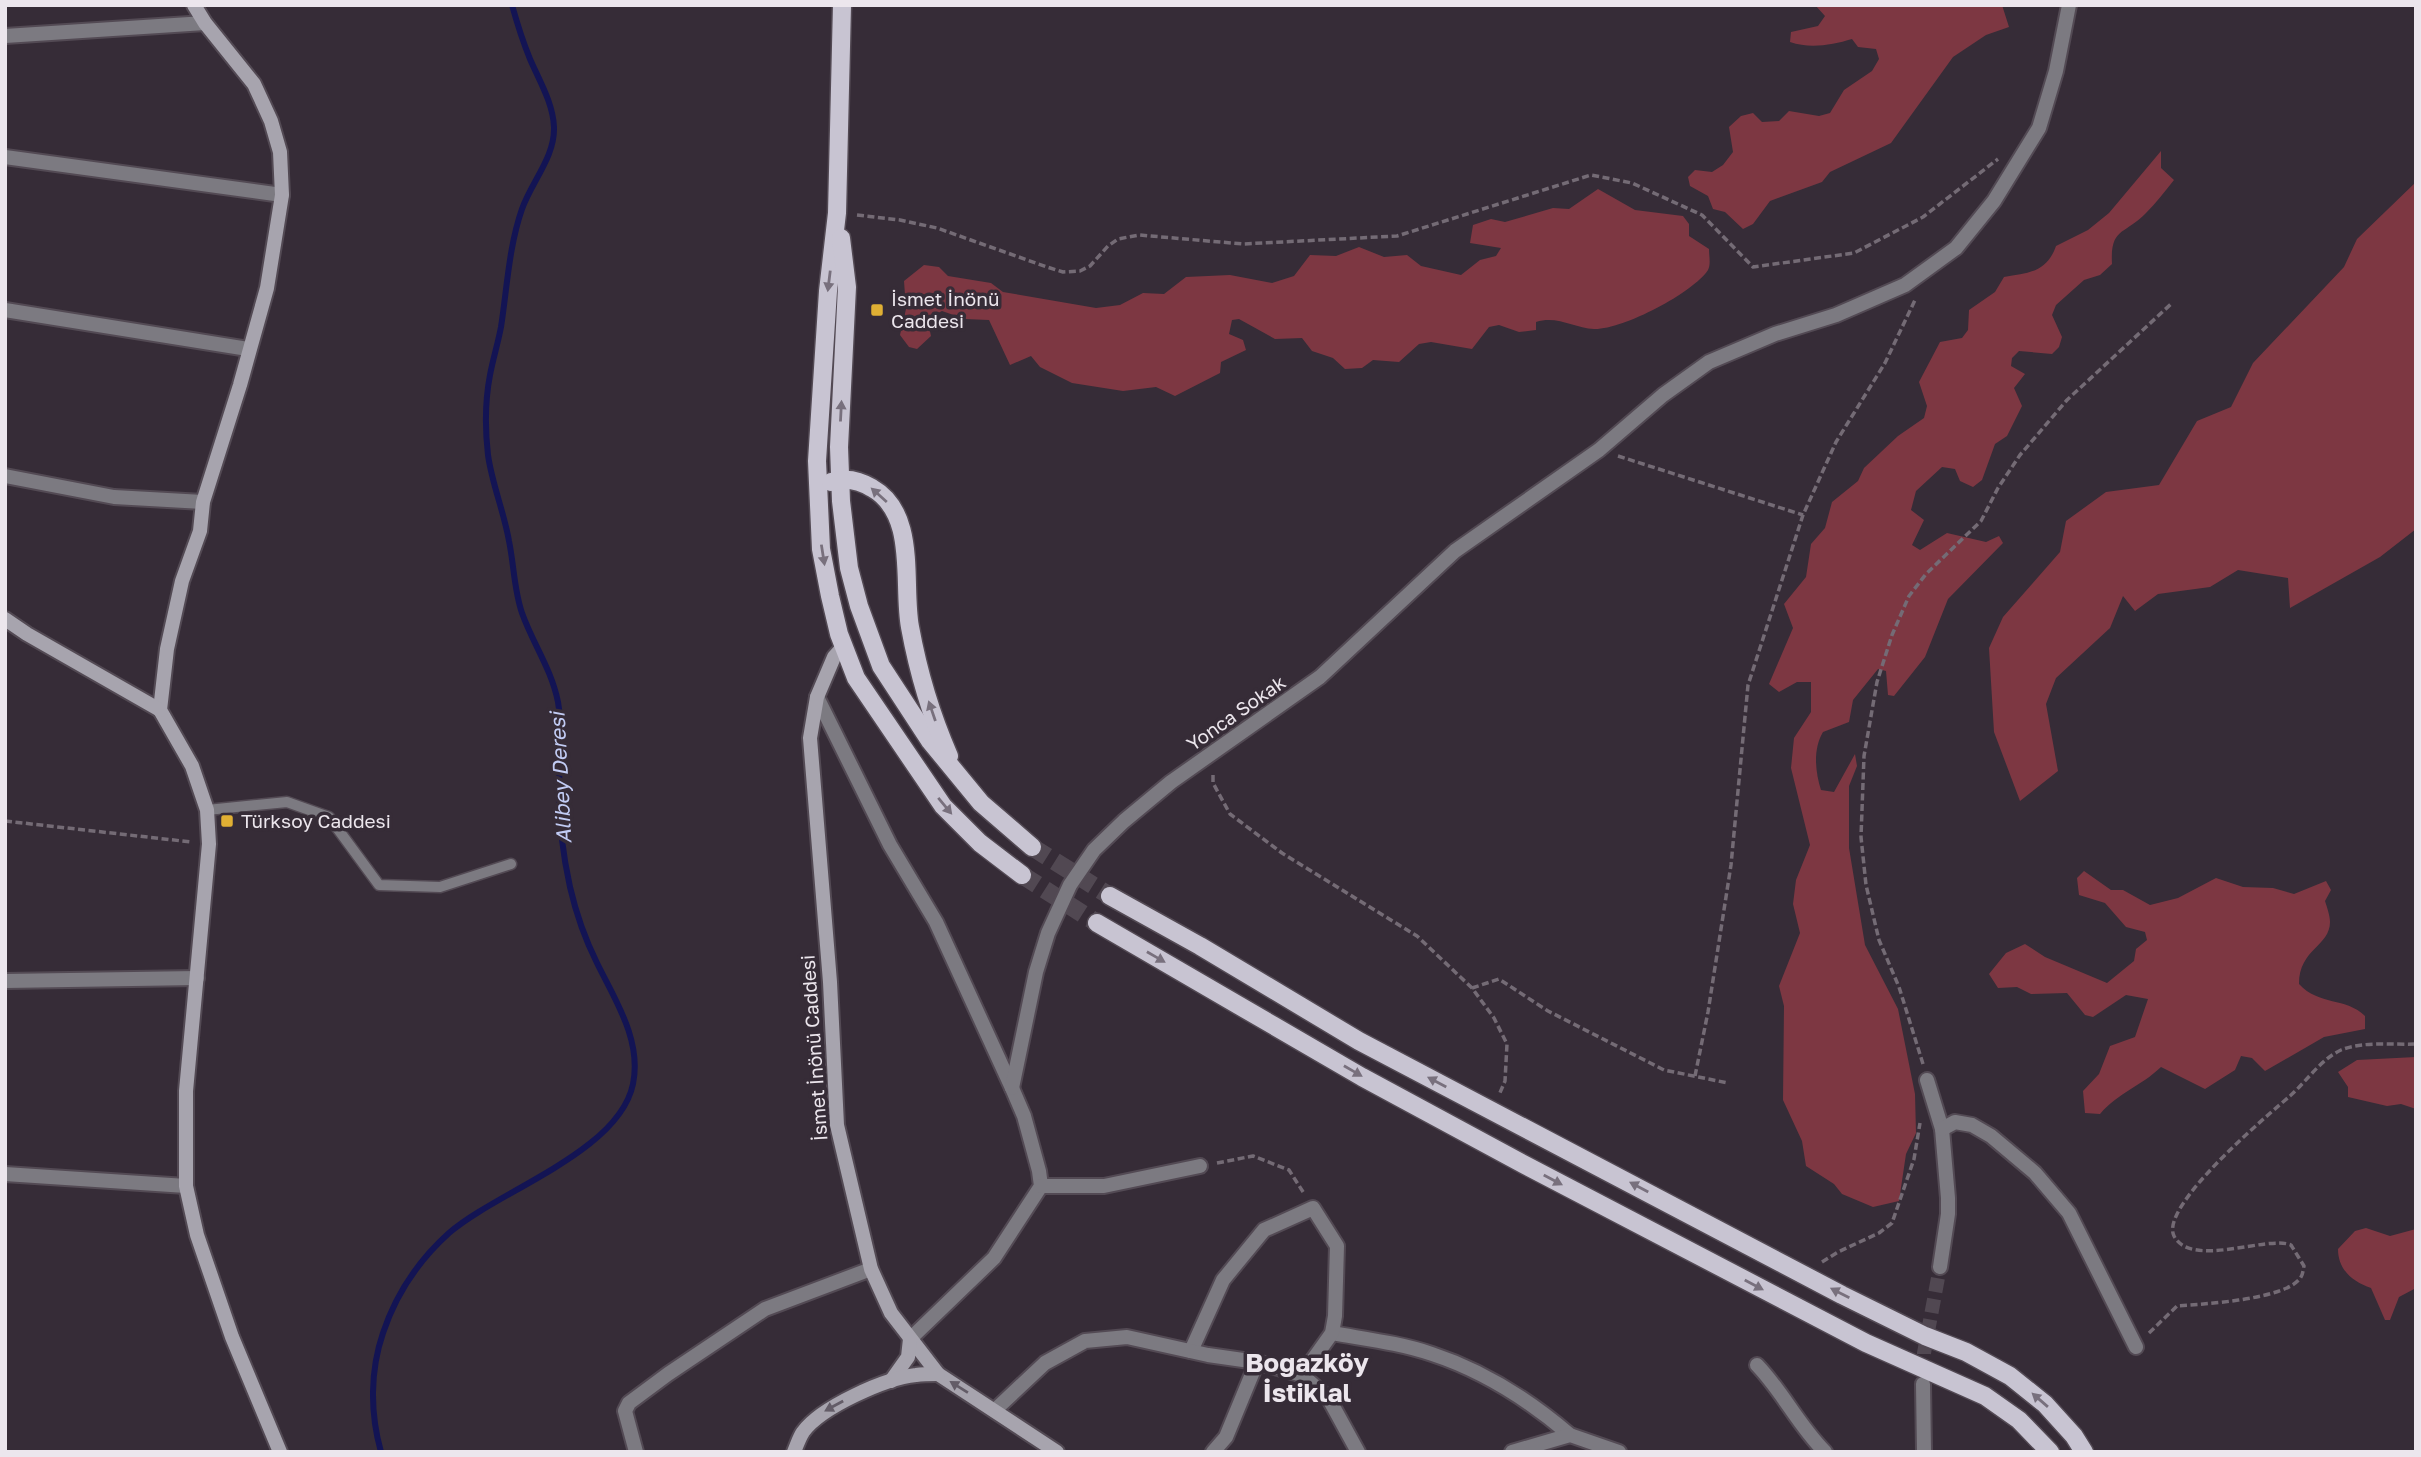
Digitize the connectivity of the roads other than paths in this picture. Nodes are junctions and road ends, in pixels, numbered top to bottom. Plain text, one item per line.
1 (194, 5) edge
2 (842, 5) edge
3 (2069, 5) edge
4 (205, 23) junction
5 (5, 36) edge
6 (5, 157) edge
7 (282, 195) junction
8 (837, 214) junction
9 (5, 310) edge
10 (248, 349) junction
11 (5, 476) edge
12 (840, 479) junction
13 (818, 487) junction
14 (203, 502) junction
15 (5, 620) edge
16 (865, 624) junction
17 (844, 646) junction
18 (817, 696) junction
19 (160, 710) junction
20 (958, 775) junction
21 (207, 810) junction
22 (1032, 847) tunnel mouth
23 (511, 864) dead end
24 (1022, 875) tunnel mouth
25 (1110, 896) tunnel mouth
26 (1097, 923) tunnel mouth
27 (197, 978) junction
28 (5, 981) edge
29 (1927, 1080) road end
30 (1012, 1088) junction
31 (1942, 1129) junction
32 (1200, 1166) road end
33 (5, 1174) edge
34 (186, 1185) junction
35 (1041, 1186) junction
36 (1940, 1267) tunnel mouth
37 (871, 1269) junction
38 (1332, 1333) junction
39 (909, 1339) junction
40 (2136, 1347) road end
41 (1191, 1350) junction
42 (1257, 1362) junction
43 (1757, 1366) dead end
44 (938, 1374) junction
45 (1302, 1375) junction
46 (891, 1381) junction
47 (1923, 1384) tunnel mouth
48 (995, 1410) junction
49 (1570, 1435) junction
50 (280, 1452) edge
51 (636, 1452) edge
52 (793, 1452) edge
53 (1057, 1452) edge
54 (1213, 1452) edge
55 (1358, 1452) edge
56 (1512, 1452) edge
57 (1619, 1452) edge
58 (1825, 1452) edge
59 (1924, 1452) edge
60 (2050, 1452) edge
61 (2084, 1452) edge

1 - 4 main road
2 - 8 main road
3 - 30 street, Yonca Sokak
4 - 5 street
4 - 7 main road
6 - 7 street
7 - 10 main road
12 -> 8 main road
8 -> 13 main road
9 - 10 street
10 - 14 main road
11 - 14 street
12 - 13 main road
12 - 16 main road
20 -> 12 main road
13 -> 17 main road
14 - 19 main road
15 - 19 main road
16 - 17 main road
16 - 20 main road
17 - 18 main road, İsmet İnönü Caddesi
17 -> 24 main road
18 - 30 street
18 - 37 main road, İsmet İnönü Caddesi
19 - 21 main road
20 - 22 main road
21 - 23 lane
21 - 27 main road
61 -> 25 main road
26 -> 60 main road
27 - 28 street
27 - 34 main road
29 - 31 street
30 - 35 street
31 - 36 street
31 - 40 street
32 - 35 street
33 - 34 street
34 - 50 main road
35 - 39 street
37 - 39 main road, İsmet İnönü Caddesi
37 - 51 street
38 - 41 street
38 - 45 street
38 - 49 street
39 - 44 main road, İsmet İnönü Caddesi
39 - 46 main road
41 - 42 street
41 - 48 street
42 - 45 street
42 - 54 street
43 - 58 street
44 - 46 main road
48 -> 44 main road, İsmet İnönü Caddesi
45 - 55 street
46 -> 52 main road
47 - 59 street
48 - 53 main road, İsmet İnönü Caddesi
49 - 56 street
49 - 57 street

